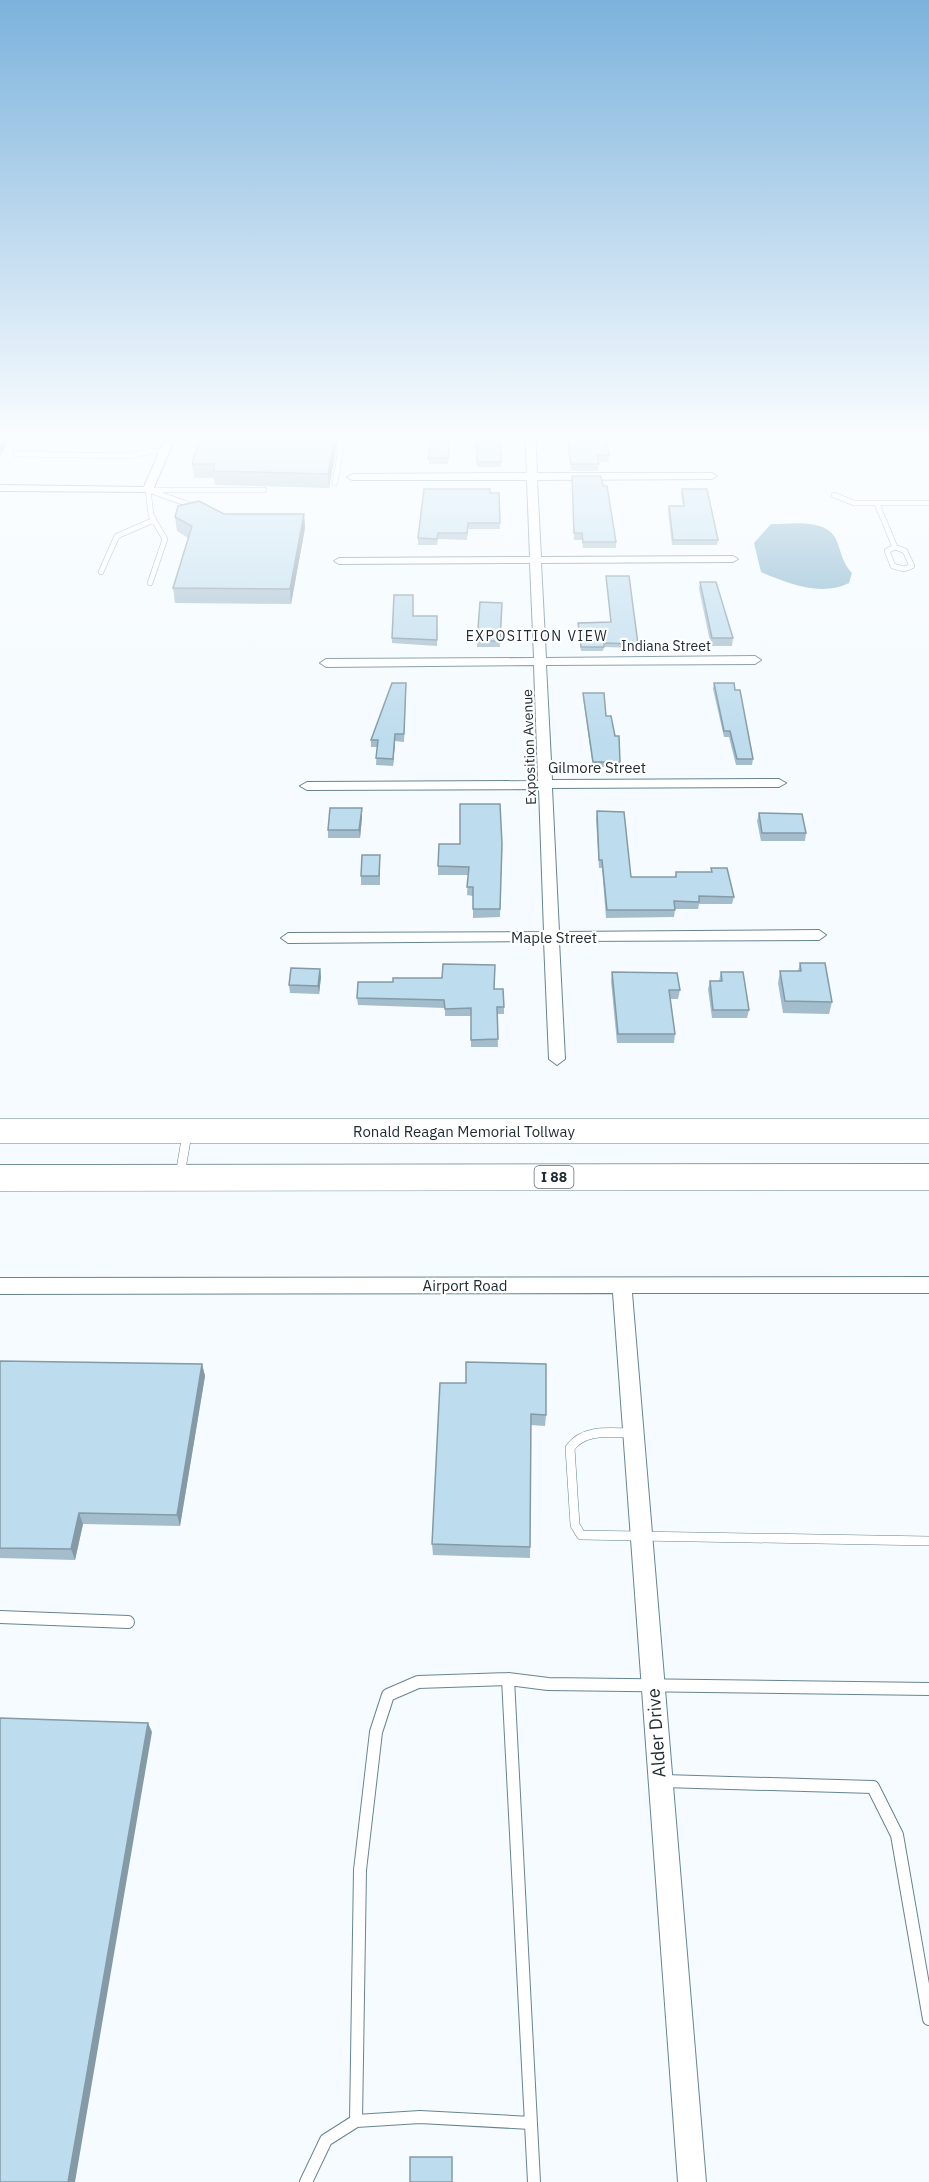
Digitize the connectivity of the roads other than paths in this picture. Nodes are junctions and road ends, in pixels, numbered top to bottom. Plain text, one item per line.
1 (115, 536) edge
2 (163, 536) edge
3 (535, 536) edge
4 (890, 536) edge
5 (895, 547) junction
6 (733, 560) dead end
7 (339, 561) dead end
8 (536, 561) junction
9 (101, 572) dead end
10 (150, 583) dead end
11 (755, 660) dead end
12 (540, 662) junction
13 (326, 663) dead end
14 (779, 783) dead end
15 (545, 784) junction
16 (307, 786) dead end
17 (819, 935) dead end
18 (552, 936) junction
19 (288, 939) dead end
20 (557, 1059) dead end
21 (0, 1131) edge
22 (188, 1131) junction
23 (929, 1131) edge
24 (929, 1177) edge
25 (0, 1178) edge
26 (180, 1178) junction
27 (622, 1285) junction
28 (929, 1285) edge
29 (0, 1286) edge
30 (632, 1433) junction
31 (640, 1536) junction
32 (929, 1541) edge
33 (0, 1617) edge
34 (128, 1622) dead end
35 (508, 1679) junction
36 (652, 1686) junction
37 (929, 1689) edge
38 (660, 1780) junction
39 (929, 2019) edge
40 (356, 2121) junction
41 (531, 2123) junction
42 (306, 2182) edge
43 (534, 2182) edge
44 (692, 2182) edge

1 - 9 lane
2 - 10 lane
3 - 8 street, Exposition Avenue
4 - 5 lane
5 - 5 lane
6 - 8 street
7 - 8 street
8 - 12 street, Exposition Avenue
11 - 12 street, Indiana Street
12 - 13 street, Indiana Street
12 - 15 street, Exposition Avenue
14 - 15 street, Gilmore Street
15 - 16 street, Gilmore Street
15 - 18 street, Exposition Avenue
17 - 18 street, Maple Street
18 - 19 street, Maple Street
18 - 20 street, Exposition Avenue
21 - 22 highway, Ronald Reagan Memorial Tollway
22 - 23 highway, Ronald Reagan Memorial Tollway
22 - 26 lane
24 - 26 highway, I 88
25 - 26 highway, I 88
27 - 28 street, Airport Road
27 - 29 street, Airport Road
27 - 30 street, Alder Drive
30 - 31 street, Alder Drive
30 - 31 lane
31 - 32 lane
31 - 36 street, Alder Drive
33 - 34 lane
35 - 36 lane
35 - 40 lane
35 - 41 lane
36 - 37 lane
36 - 38 street, Alder Drive
38 - 39 lane
38 - 44 street, Alder Drive
40 - 41 lane
40 - 42 lane
41 - 43 lane

